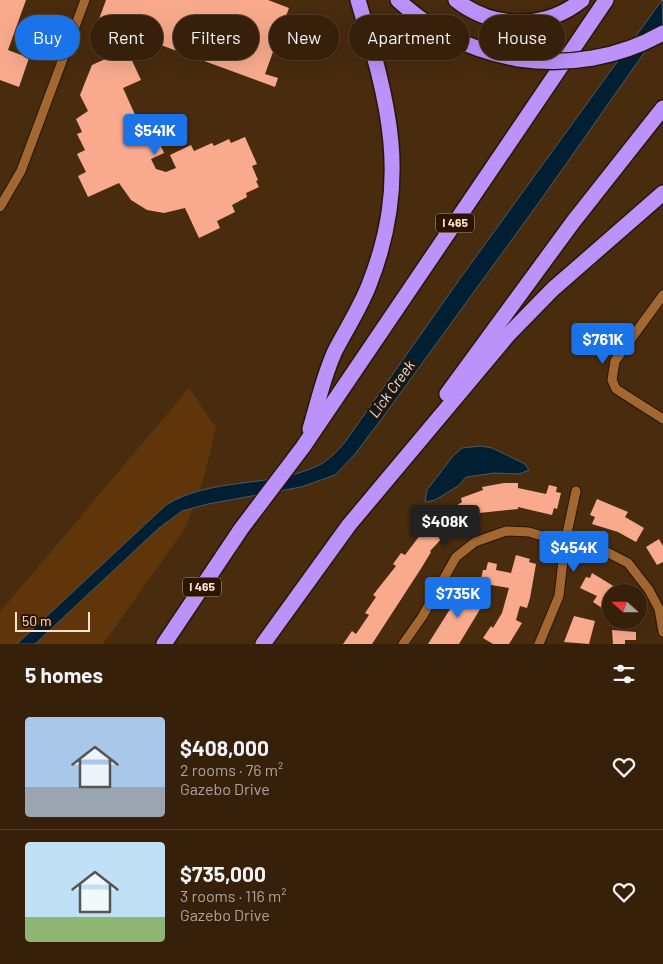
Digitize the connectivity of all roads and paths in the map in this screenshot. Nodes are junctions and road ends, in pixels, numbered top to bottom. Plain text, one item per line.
1 (85, 0) edge
2 (358, 0) edge
3 (398, 0) edge
4 (456, 0) edge
5 (582, 0) edge
6 (606, 0) edge
7 (663, 33) edge
8 (663, 108) edge
9 (663, 193) edge
10 (0, 207) edge
11 (663, 295) edge
12 (663, 419) edge
13 (304, 447) junction
14 (379, 489) junction
15 (576, 491) dead end
16 (565, 543) junction
17 (659, 599) edge
18 (663, 632) edge
19 (164, 644) edge
20 (263, 644) edge
21 (403, 644) edge
22 (539, 644) edge

1 - 10 street
2 - 13 highway
3 - 7 highway, bridge
4 - 5 highway
6 - 13 highway, I 465
8 - 14 highway
9 - 14 highway
11 - 12 street
13 - 19 highway, I 465
14 - 20 highway
15 - 16 street
16 - 17 street
16 - 21 street
16 - 22 street
17 - 18 street

